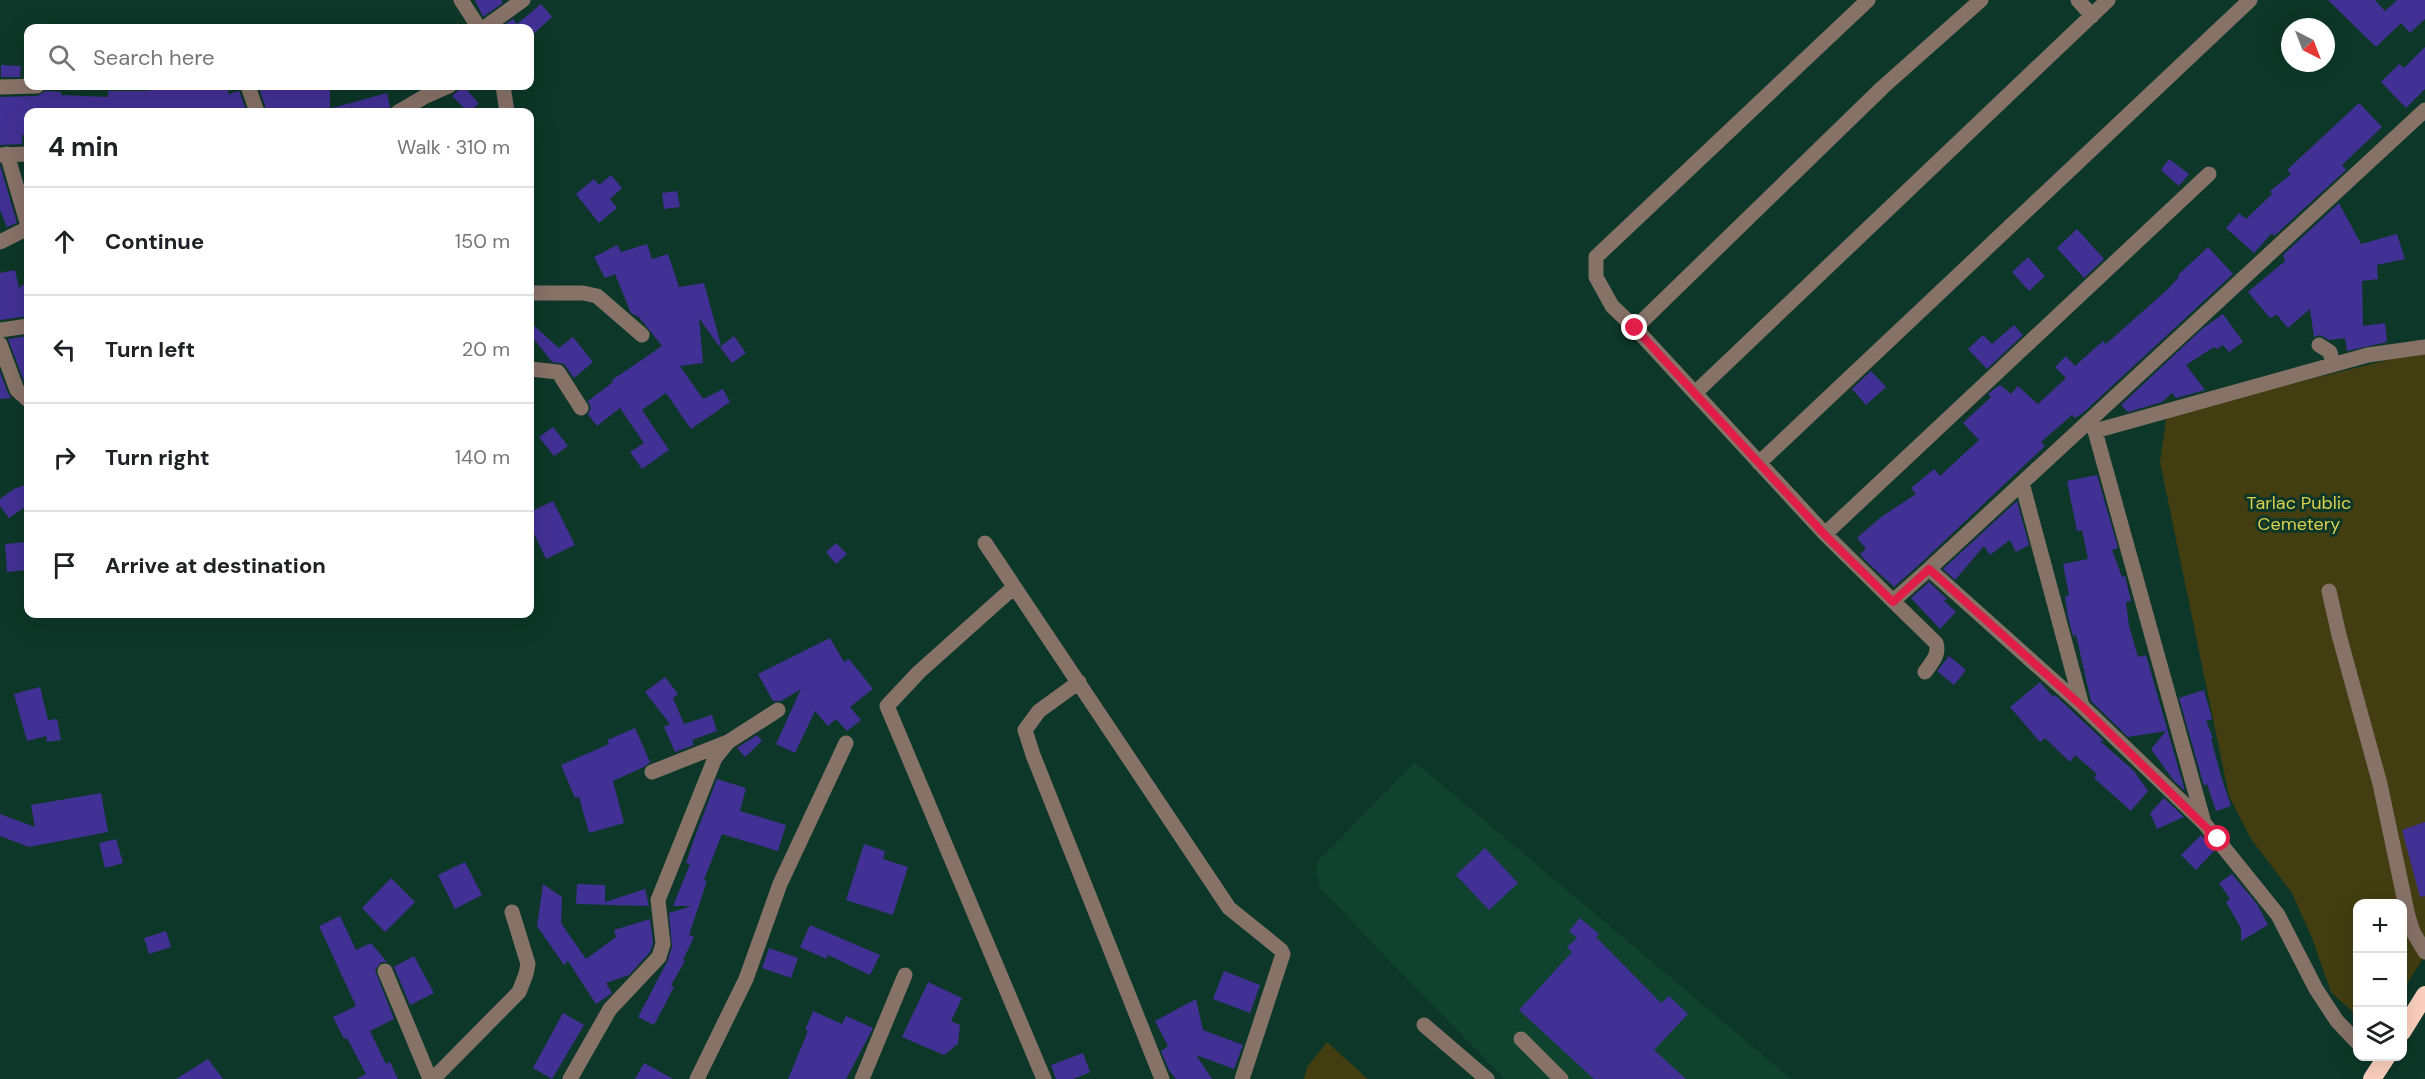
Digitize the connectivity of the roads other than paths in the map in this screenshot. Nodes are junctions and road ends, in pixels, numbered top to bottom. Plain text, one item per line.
1 (461, 0) edge
2 (523, 0) edge
3 (1868, 0) edge
4 (1980, 0) edge
5 (2078, 0) edge
6 (2108, 0) edge
7 (2250, 0) edge
8 (2092, 16) junction
9 (476, 24) edge
10 (490, 24) edge
11 (24, 86) edge
12 (0, 87) edge
13 (249, 90) edge
14 (440, 90) edge
15 (504, 90) edge
16 (256, 108) edge
17 (405, 108) edge
18 (506, 108) edge
19 (2425, 111) edge
20 (24, 154) edge
21 (3, 155) edge
22 (2209, 174) dead end
23 (24, 215) edge
24 (24, 229) edge
25 (0, 242) edge
26 (534, 293) edge
27 (24, 327) edge
28 (1635, 328) junction
29 (0, 330) edge
30 (642, 335) dead end
31 (0, 344) edge
32 (2319, 345) dead end
33 (2425, 347) edge
34 (2333, 365) junction
35 (534, 369) edge
36 (1695, 393) junction
37 (24, 398) edge
38 (581, 408) dead end
39 (2092, 426) junction
40 (1759, 462) junction
41 (2022, 483) junction
42 (1824, 534) junction
43 (985, 543) dead end
44 (1929, 569) junction
45 (1014, 587) junction
46 (2329, 591) dead end
47 (1893, 602) junction
48 (1925, 672) dead end
49 (1079, 682) junction
50 (2083, 707) junction
51 (778, 710) dead end
52 (728, 742) junction
53 (846, 743) dead end
54 (652, 772) dead end
55 (2204, 823) junction
56 (512, 912) dead end
57 (2425, 952) edge
58 (385, 971) dead end
59 (905, 975) dead end
60 (2422, 1007) edge
61 (1424, 1025) dead end
62 (2407, 1027) edge
63 (1521, 1039) dead end
64 (2353, 1039) edge
65 (432, 1079) edge
66 (570, 1079) edge
67 (697, 1079) edge
68 (862, 1079) edge
69 (1044, 1079) edge
70 (1162, 1079) edge
71 (1242, 1079) edge
72 (1487, 1079) edge
73 (1561, 1079) edge

1 - 9 street
2 - 10 street
3 - 28 street
4 - 28 street
5 - 8 street
6 - 8 street
7 - 40 street
8 - 36 street
11 - 12 street
13 - 16 street
14 - 17 street
15 - 18 street
19 - 39 street
20 - 21 street
21 - 23 street
22 - 42 street
24 - 25 street
26 - 30 street
27 - 29 street
28 - 36 street
31 - 37 street
32 - 34 street
33 - 34 street
34 - 39 street
35 - 38 street
36 - 40 street
39 - 41 street
39 - 55 street
40 - 42 street
41 - 44 street
41 - 50 street
42 - 47 street
43 - 45 street
44 - 47 street
44 - 50 street
45 - 49 street
45 - 69 street
46 - 57 street
47 - 48 street
49 - 70 street
49 - 71 street
50 - 55 street
51 - 52 street
52 - 54 street
52 - 66 street
53 - 67 street
55 - 64 street
56 - 65 street
58 - 65 street
59 - 68 street
60 - 62 highway
61 - 72 street
63 - 73 street

